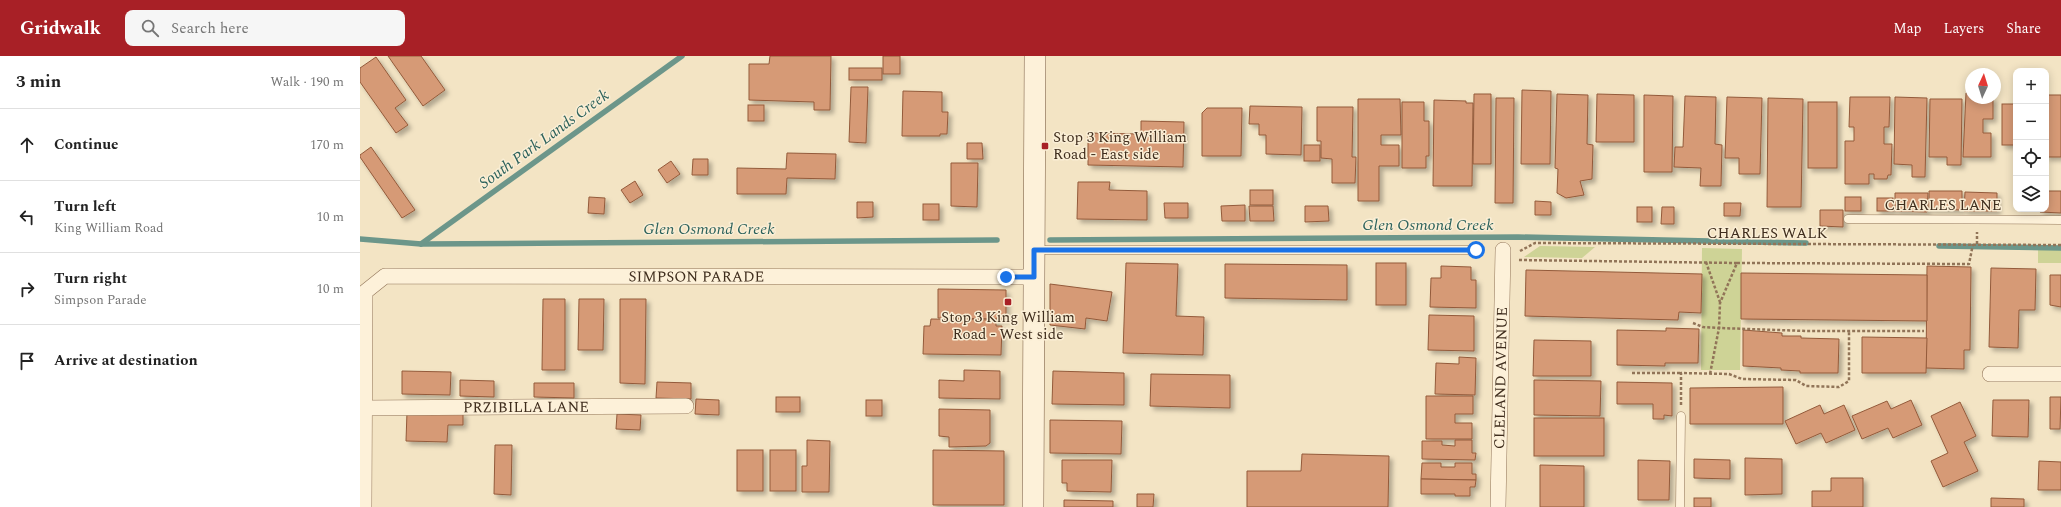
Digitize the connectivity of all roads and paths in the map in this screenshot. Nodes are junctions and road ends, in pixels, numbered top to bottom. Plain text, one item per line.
1 (1035, 56) edge
2 (1848, 219) dead end
3 (2061, 220) edge
4 (1973, 244) junction
5 (2061, 245) edge
6 (1034, 250) junction
7 (1476, 250) dead end
8 (1503, 250) joint
9 (1517, 260) dead end
10 (1706, 262) junction
11 (1737, 263) junction
12 (1034, 277) junction
13 (1720, 303) junction
14 (1693, 323) dead end
15 (1719, 328) junction
16 (1924, 330) dead end
17 (1849, 331) junction
18 (1632, 373) dead end
19 (1681, 373) junction
20 (1710, 374) junction
21 (1990, 374) dead end
22 (2061, 374) edge
23 (686, 406) dead end
24 (362, 408) edge
25 (1681, 416) joint
26 (364, 507) edge
27 (1033, 507) edge
28 (1498, 507) edge
29 (1680, 507) edge

1 - 6 main road
2 - 3 lane, CHARLES LANE
4 - 5 path, CHARLES WALK
4 - 8 path, CHARLES WALK
4 - 11 path
6 - 7 lane
6 - 12 main road
8 - 28 street, CLELAND AVENUE
9 - 10 path
10 - 11 path
10 - 13 path
11 - 13 path
12 - 24 street, SIMPSON PARADE
12 - 27 main road
13 - 15 path
14 - 15 path
15 - 17 path
15 - 20 path
16 - 17 path
17 - 20 path
18 - 19 path
19 - 20 path
19 - 25 path
21 - 22 street
23 - 24 street, PRZIBILLA LANE
24 - 26 street
25 - 29 lane

